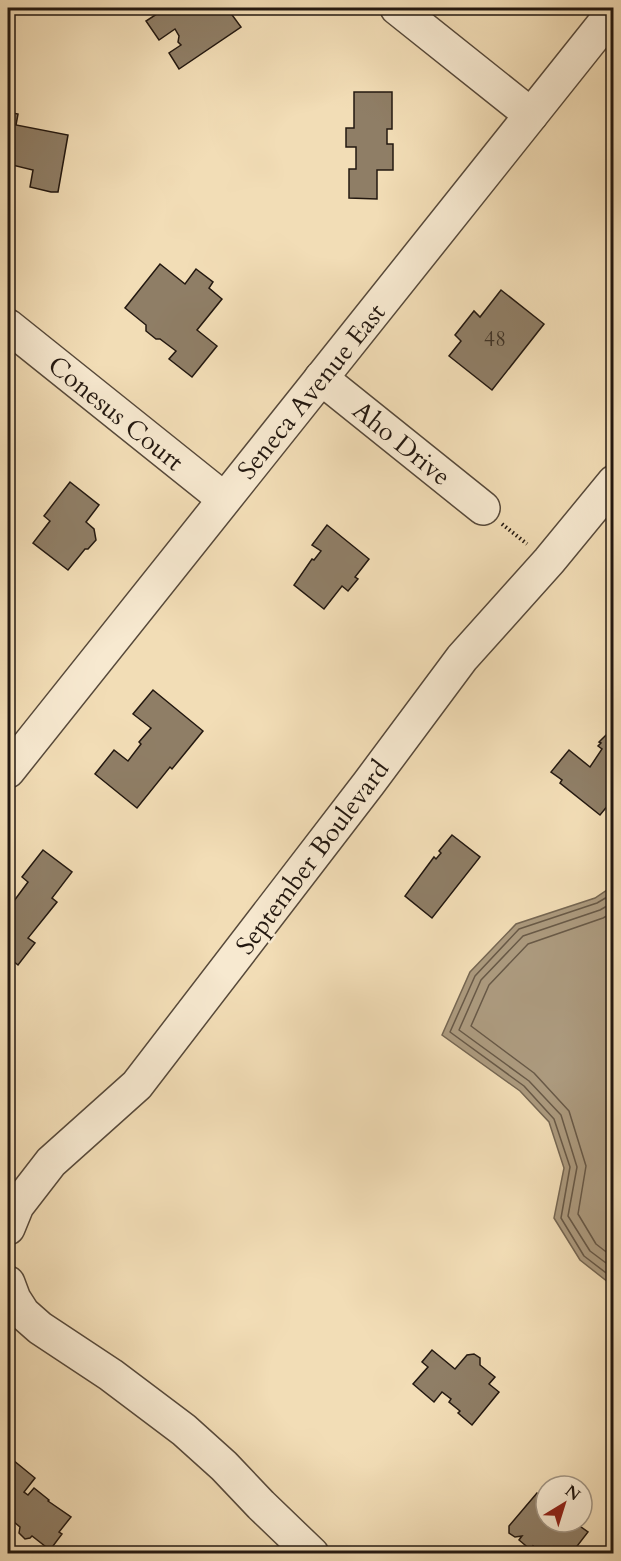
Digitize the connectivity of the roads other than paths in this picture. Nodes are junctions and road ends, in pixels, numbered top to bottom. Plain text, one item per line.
1 (396, 8) edge
2 (614, 11) edge
3 (531, 115) junction
4 (8, 326) edge
5 (321, 378) junction
6 (614, 482) edge
7 (224, 499) junction
8 (483, 508) road end
9 (8, 771) edge
10 (8, 1228) edge
11 (8, 1283) edge
12 (312, 1554) edge

1 - 3 street
2 - 3 street, Seneca Avenue East
3 - 5 street, Seneca Avenue East
4 - 7 street, Conesus Court
5 - 7 street, Seneca Avenue East
5 - 8 street, Aho Drive
6 - 10 street, September Boulevard
7 - 9 street, Seneca Avenue East
11 - 12 street

